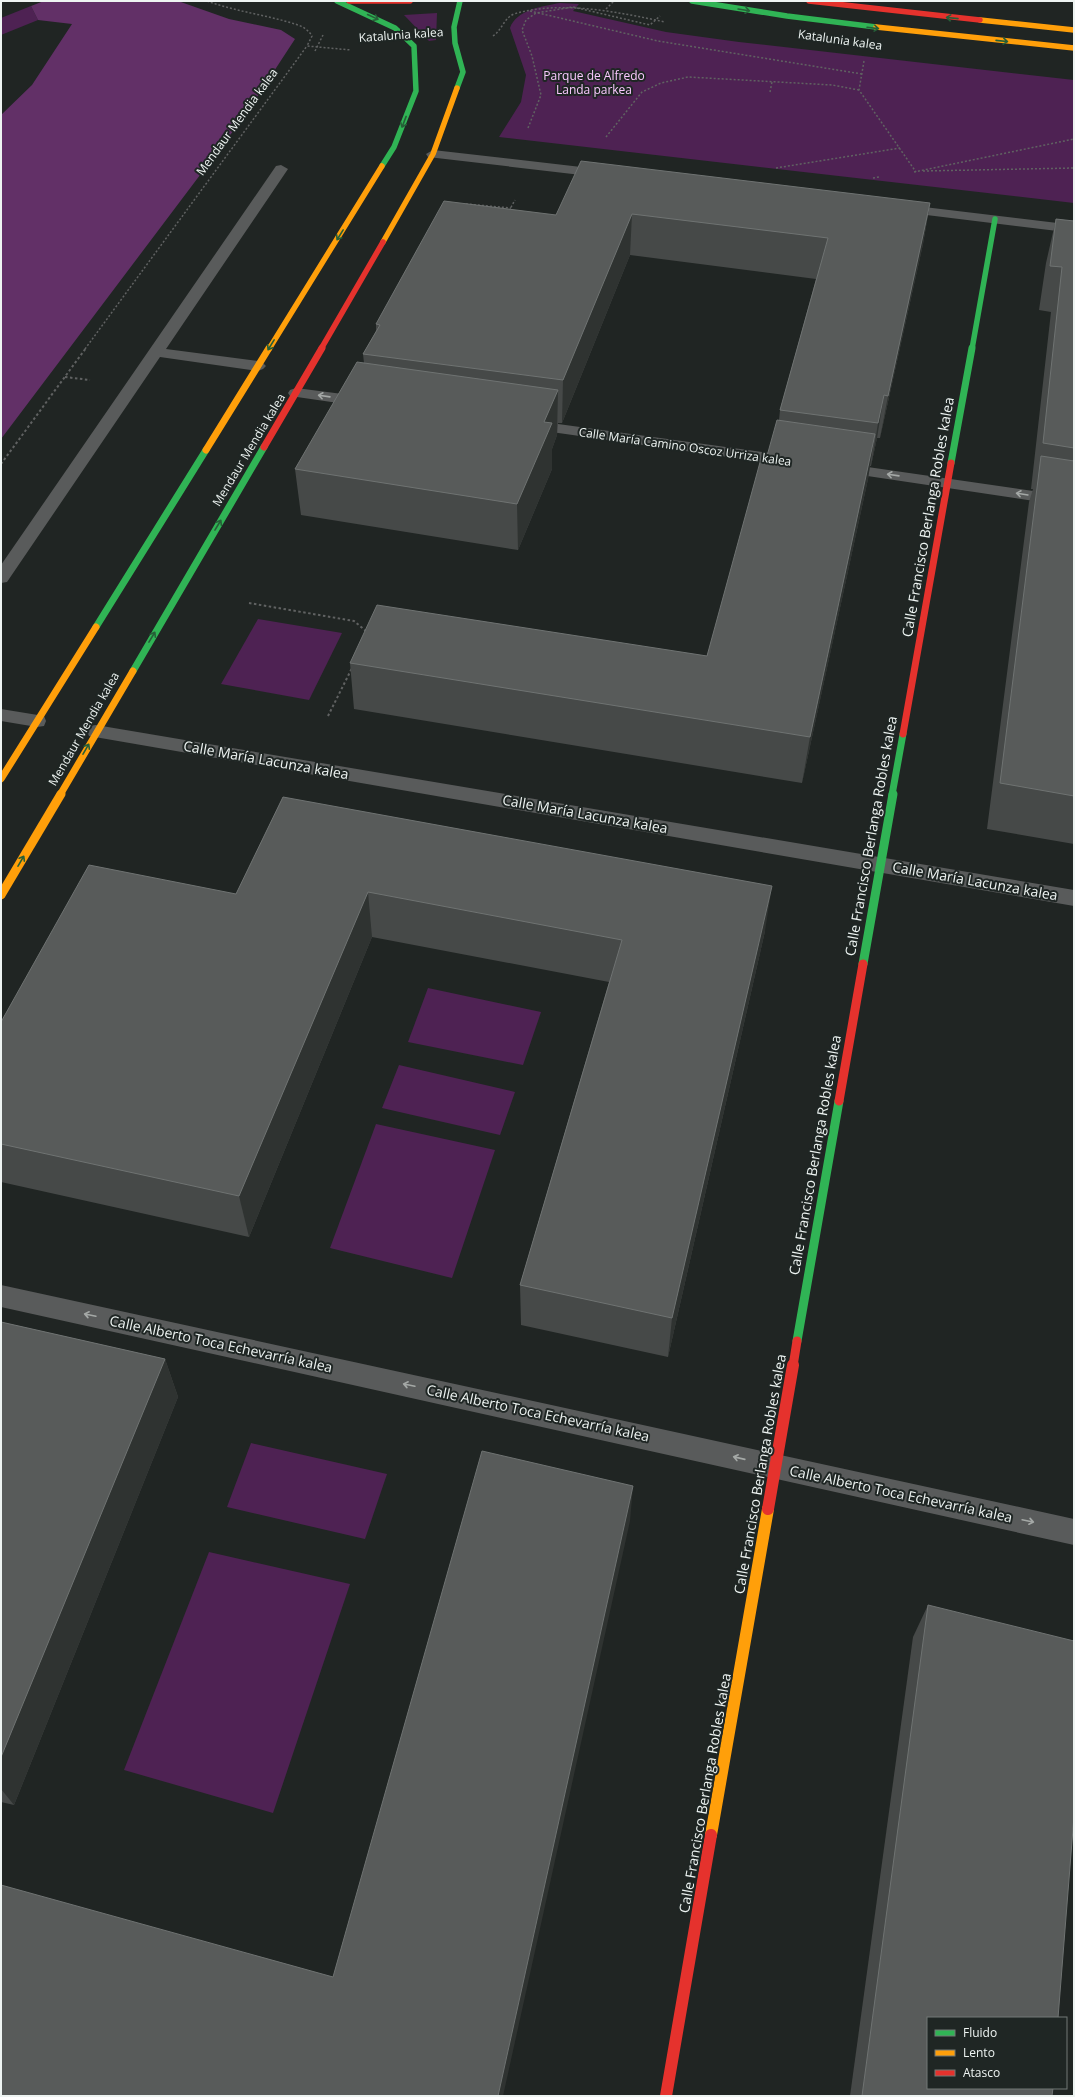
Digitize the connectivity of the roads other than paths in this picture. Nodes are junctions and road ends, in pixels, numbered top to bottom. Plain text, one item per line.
1 (337, 1) edge
2 (342, 1) edge
3 (410, 1) edge
4 (460, 1) edge
5 (692, 1) edge
6 (809, 1) edge
7 (1074, 30) edge
8 (1074, 48) edge
9 (433, 154) junction
10 (281, 168) dead end
11 (619, 175) edge
12 (888, 207) edge
13 (995, 219) junction
14 (1074, 229) edge
15 (156, 352) junction
16 (258, 366) junction
17 (296, 393) junction
18 (384, 405) edge
19 (518, 423) edge
20 (949, 483) junction
21 (1074, 502) edge
22 (1, 578) edge
23 (1, 715) edge
24 (37, 721) junction
25 (96, 731) junction
26 (1, 779) edge
27 (880, 864) junction
28 (1, 895) edge
29 (1074, 898) edge
30 (1, 1296) edge
31 (777, 1466) junction
32 (1074, 1532) edge
33 (666, 2096) edge

1 -> 16 street
2 - 3 street
4 - 9 street, Mendaur Mendia kalea
5 -> 8 street, Katalunia kalea
7 -> 6 street
9 - 11 street
9 - 17 street, Mendaur Mendia kalea
10 - 15 street
12 - 13 street
13 - 14 street
13 - 20 street, Calle Francisco Berlanga Robles kalea
15 - 16 street
15 - 22 street
16 - 24 street
18 -> 17 street
25 -> 17 street, Mendaur Mendia kalea
20 -> 19 street, Calle María Camino Oscoz Urriza kalea
21 -> 20 street, Calle María Camino Oscoz Urriza kalea
20 - 27 street, Calle Francisco Berlanga Robles kalea
23 - 24 street
24 - 26 street
25 - 27 street, Calle María Lacunza kalea
28 -> 25 street, Mendaur Mendia kalea
27 - 29 street, Calle María Lacunza kalea
27 - 31 street, Calle Francisco Berlanga Robles kalea
31 -> 30 street, Calle Alberto Toca Echevarría kalea
31 -> 32 street, Calle Alberto Toca Echevarría kalea
31 - 33 street, Calle Francisco Berlanga Robles kalea

